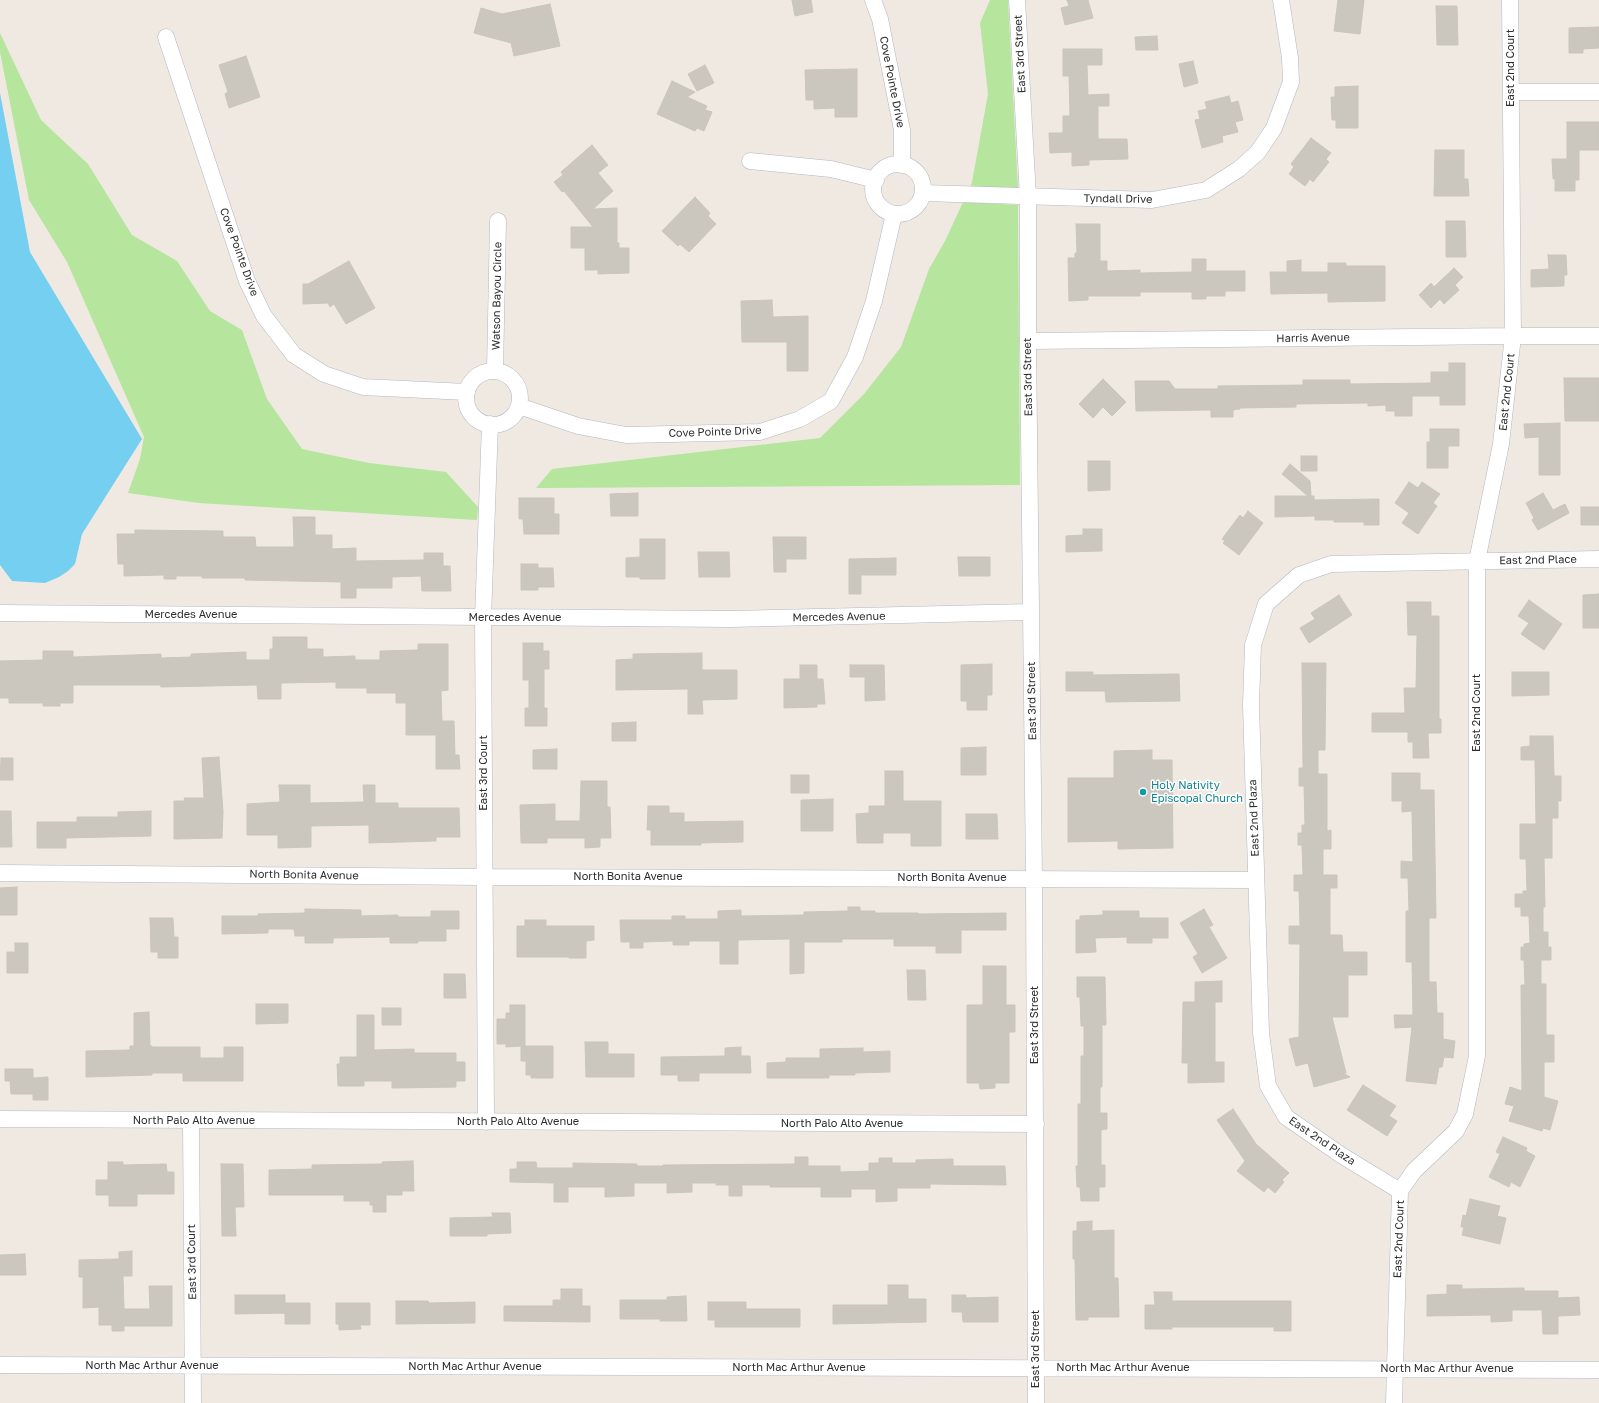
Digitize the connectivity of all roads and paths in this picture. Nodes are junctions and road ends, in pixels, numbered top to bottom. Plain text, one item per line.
1 (873, 0) edge
2 (1017, 0) edge
3 (1281, 0) edge
4 (1510, 0) edge
5 (166, 37) dead end
6 (1511, 92) junction
7 (1599, 92) edge
8 (750, 161) dead end
9 (902, 165) junction
10 (876, 180) junction
11 (923, 193) junction
12 (1028, 197) junction
13 (894, 214) junction
14 (498, 221) dead end
15 (1513, 336) junction
16 (1599, 336) edge
17 (1028, 341) junction
18 (495, 371) junction
19 (467, 392) junction
20 (519, 406) junction
21 (490, 424) junction
22 (1599, 559) edge
23 (1477, 561) junction
24 (1030, 612) junction
25 (0, 613) edge
26 (483, 618) junction
27 (0, 873) edge
28 (484, 877) junction
29 (1034, 879) junction
30 (1256, 880) junction
31 (0, 1119) edge
32 (191, 1121) junction
33 (486, 1122) junction
34 (1036, 1124) junction
35 (1400, 1191) junction
36 (0, 1365) edge
37 (193, 1366) junction
38 (1036, 1368) junction
39 (1394, 1369) junction
40 (1599, 1370) edge
41 (193, 1403) edge
42 (1036, 1403) edge
43 (1394, 1403) edge

1 - 9 street, Cove Pointe Drive
2 - 12 street, East 3rd Street
3 - 12 street, Tyndall Drive
4 - 6 street, East 2nd Court
5 - 19 street, Cove Pointe Drive
6 - 7 street
6 - 15 street, East 2nd Court
8 - 10 street
9 - 10 street
9 - 11 street
10 - 13 street
11 - 12 street, Tyndall Drive
11 - 13 street
12 - 17 street, East 3rd Street
13 - 20 street, Cove Pointe Drive
14 - 18 street, Watson Bayou Circle
15 - 16 street, Harris Avenue
15 - 17 street, Harris Avenue
15 - 23 street, East 2nd Court
17 - 24 street, East 3rd Street
18 - 19 street
18 - 20 street
19 - 21 street
20 - 21 street
21 - 26 street, East 3rd Court
22 - 23 street, East 2nd Place
23 - 30 street, East 2nd Plaza
23 - 35 street, East 2nd Court
24 - 26 street, Mercedes Avenue
24 - 29 street, East 3rd Street
25 - 26 street, Mercedes Avenue
26 - 28 street, East 3rd Court
27 - 28 street, North Bonita Avenue
28 - 29 street, North Bonita Avenue
28 - 33 street, East 3rd Court
29 - 30 street, North Bonita Avenue
29 - 34 street, East 3rd Street
30 - 35 street, East 2nd Plaza
31 - 32 street, North Palo Alto Avenue
32 - 33 street, North Palo Alto Avenue
32 - 37 street, East 3rd Court
33 - 34 street, North Palo Alto Avenue
34 - 38 street, East 3rd Street
35 - 39 street, East 2nd Court
36 - 37 street, North Mac Arthur Avenue
37 - 38 street, North Mac Arthur Avenue
37 - 41 street, East 3rd Court
38 - 39 street, North Mac Arthur Avenue
38 - 42 street, East 3rd Street
39 - 40 street, North Mac Arthur Avenue
39 - 43 street, East 2nd Court

